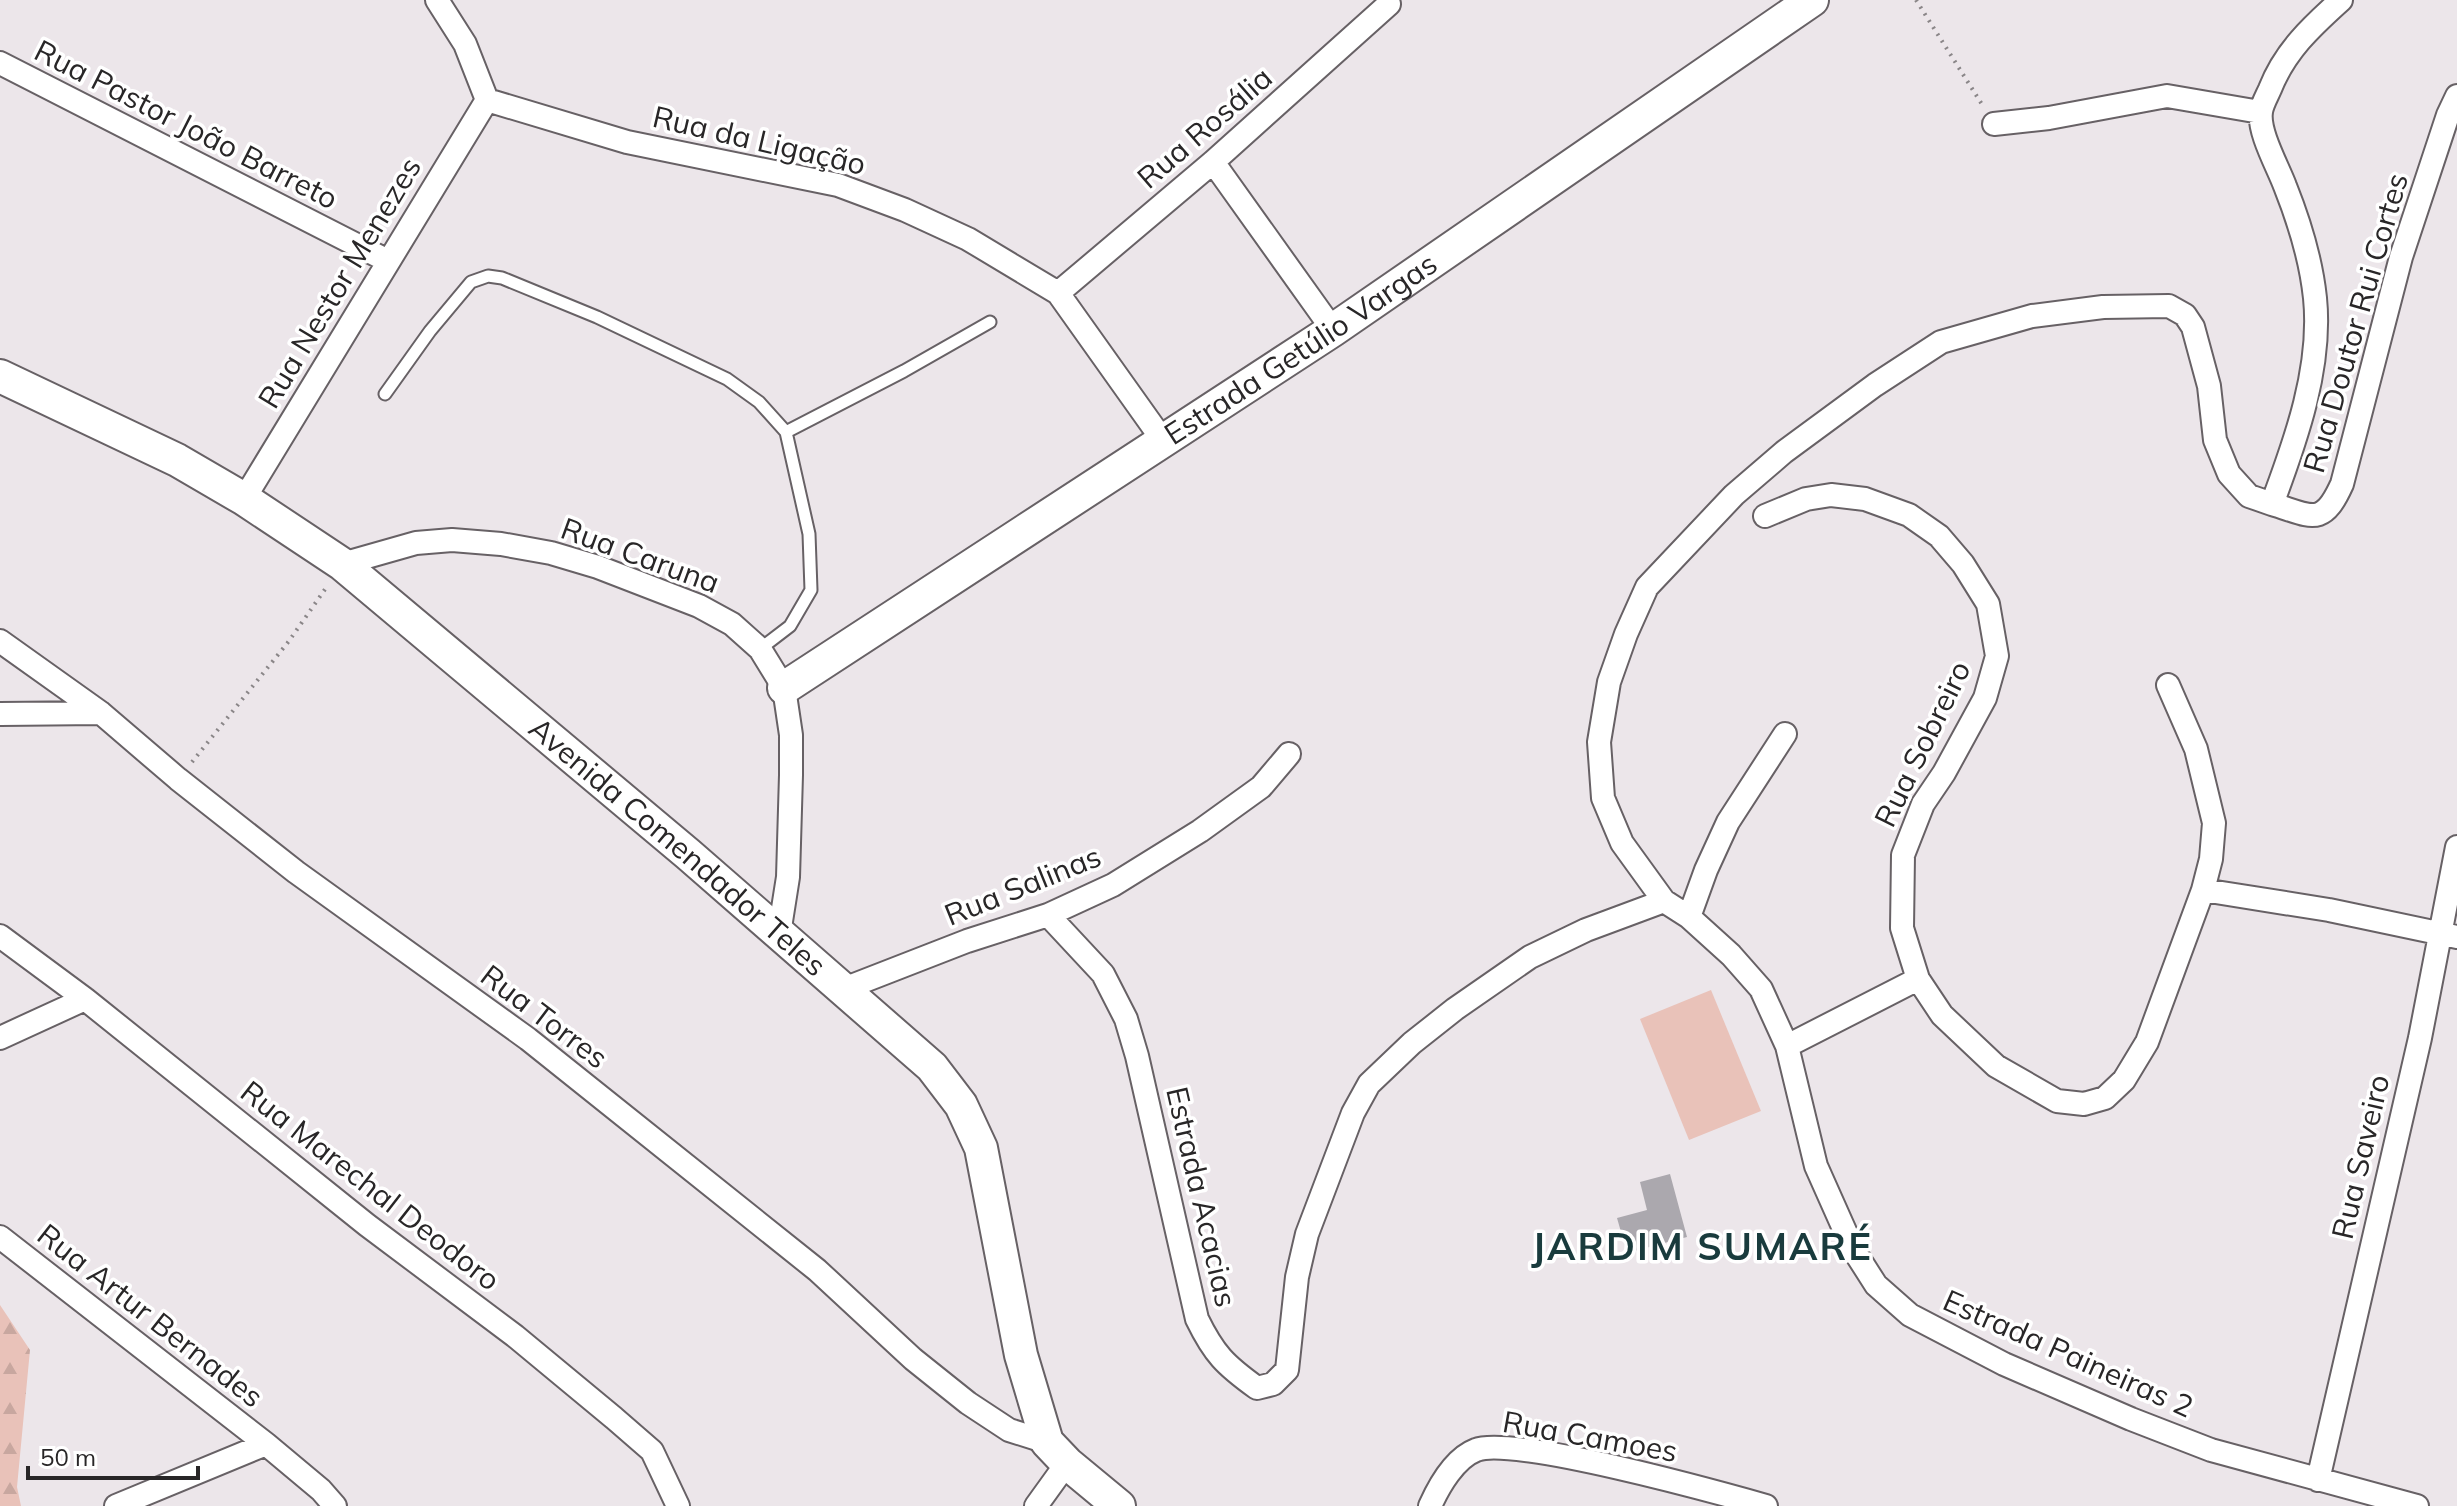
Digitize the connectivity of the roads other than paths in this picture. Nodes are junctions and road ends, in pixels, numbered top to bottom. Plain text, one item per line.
1 (437, 0) edge
2 (1812, 0) edge
3 (2341, 0) edge
4 (1389, 4) dead end
5 (0, 63) edge
6 (2457, 96) edge
7 (487, 100) junction
8 (2260, 112) junction
9 (1994, 124) road end
10 (1213, 162) junction
11 (388, 261) junction
12 (1058, 293) junction
13 (990, 322) dead end
14 (1333, 330) junction
15 (0, 376) edge
16 (385, 394) dead end
17 (786, 432) junction
18 (1164, 442) junction
19 (244, 499) junction
20 (2272, 504) junction
21 (1765, 516) dead end
22 (342, 564) junction
23 (0, 641) edge
24 (760, 649) junction
25 (2168, 685) dead end
26 (784, 688) junction
27 (101, 713) junction
28 (0, 714) edge
29 (1785, 734) dead end
30 (1289, 754) dead end
31 (2457, 847) edge
32 (2203, 890) junction
33 (1664, 901) junction
34 (1048, 915) junction
35 (1689, 917) junction
36 (779, 934) junction
37 (2449, 935) edge
38 (0, 936) edge
39 (1918, 979) junction
40 (841, 990) junction
41 (85, 999) junction
42 (0, 1038) edge
43 (1787, 1046) junction
44 (0, 1237) edge
45 (266, 1444) junction
46 (1057, 1453) junction
47 (2318, 1480) junction
48 (116, 1506) edge
49 (335, 1506) edge
50 (678, 1506) edge
51 (1036, 1506) edge
52 (1119, 1506) edge
53 (1430, 1506) edge
54 (1766, 1506) edge
55 (2417, 1506) edge

1 - 7 street
2 - 14 main road, Estrada Getúlio Vargas
3 - 8 street
4 - 10 street, Rua Rosália
5 - 11 street, Rua Pastor João Barreto
6 - 20 street, Rua Doutor Rui Cortes
7 - 11 street, Rua Nestor Menezes
7 - 12 street, Rua da Ligação
8 - 9 street
8 - 20 street
10 - 12 street, Rua Rosália
10 - 14 street
11 - 19 street, Rua Nestor Menezes
12 - 18 street, Rua da Ligação
13 - 17 lane
14 - 18 main road, Estrada Getúlio Vargas
15 - 19 main road, Avenida Comendador Teles
16 - 17 lane
17 - 24 lane
18 - 26 main road, Estrada Getúlio Vargas
19 - 22 main road, Avenida Comendador Teles
20 - 33 street, Estrada Paineiras 2
21 - 39 street, Rua Sobreiro
22 - 24 street, Rua Caruna
22 - 36 main road, Avenida Comendador Teles
23 - 27 street, Rua Torres
24 - 26 street, Rua Caruna
25 - 32 street, Rua Sobreiro
26 - 36 street, Rua Caruna
27 - 28 street
27 - 46 street, Rua Torres
29 - 35 street
30 - 34 street, Rua Salinas
31 - 37 street, Rua Saveiro
32 - 37 street
32 - 39 street, Rua Sobreiro
33 - 34 street, Estrada Acacias
33 - 35 street, Estrada Paineiras 2
34 - 40 street, Rua Salinas
35 - 43 street, Estrada Paineiras 2
36 - 40 main road, Avenida Comendador Teles
37 - 47 street, Rua Saveiro
38 - 41 street, Rua Marechal Deodoro
39 - 43 street
40 - 46 main road, Avenida Comendador Teles
41 - 42 street
41 - 50 street, Rua Marechal Deodoro
43 - 47 street, Estrada Paineiras 2
44 - 45 street, Rua Artur Bernades
45 - 48 street
45 - 49 street, Rua Artur Bernades
46 - 51 street
46 - 52 main road
47 - 55 street, Estrada Paineiras 2
53 - 54 street, Rua Camoes

